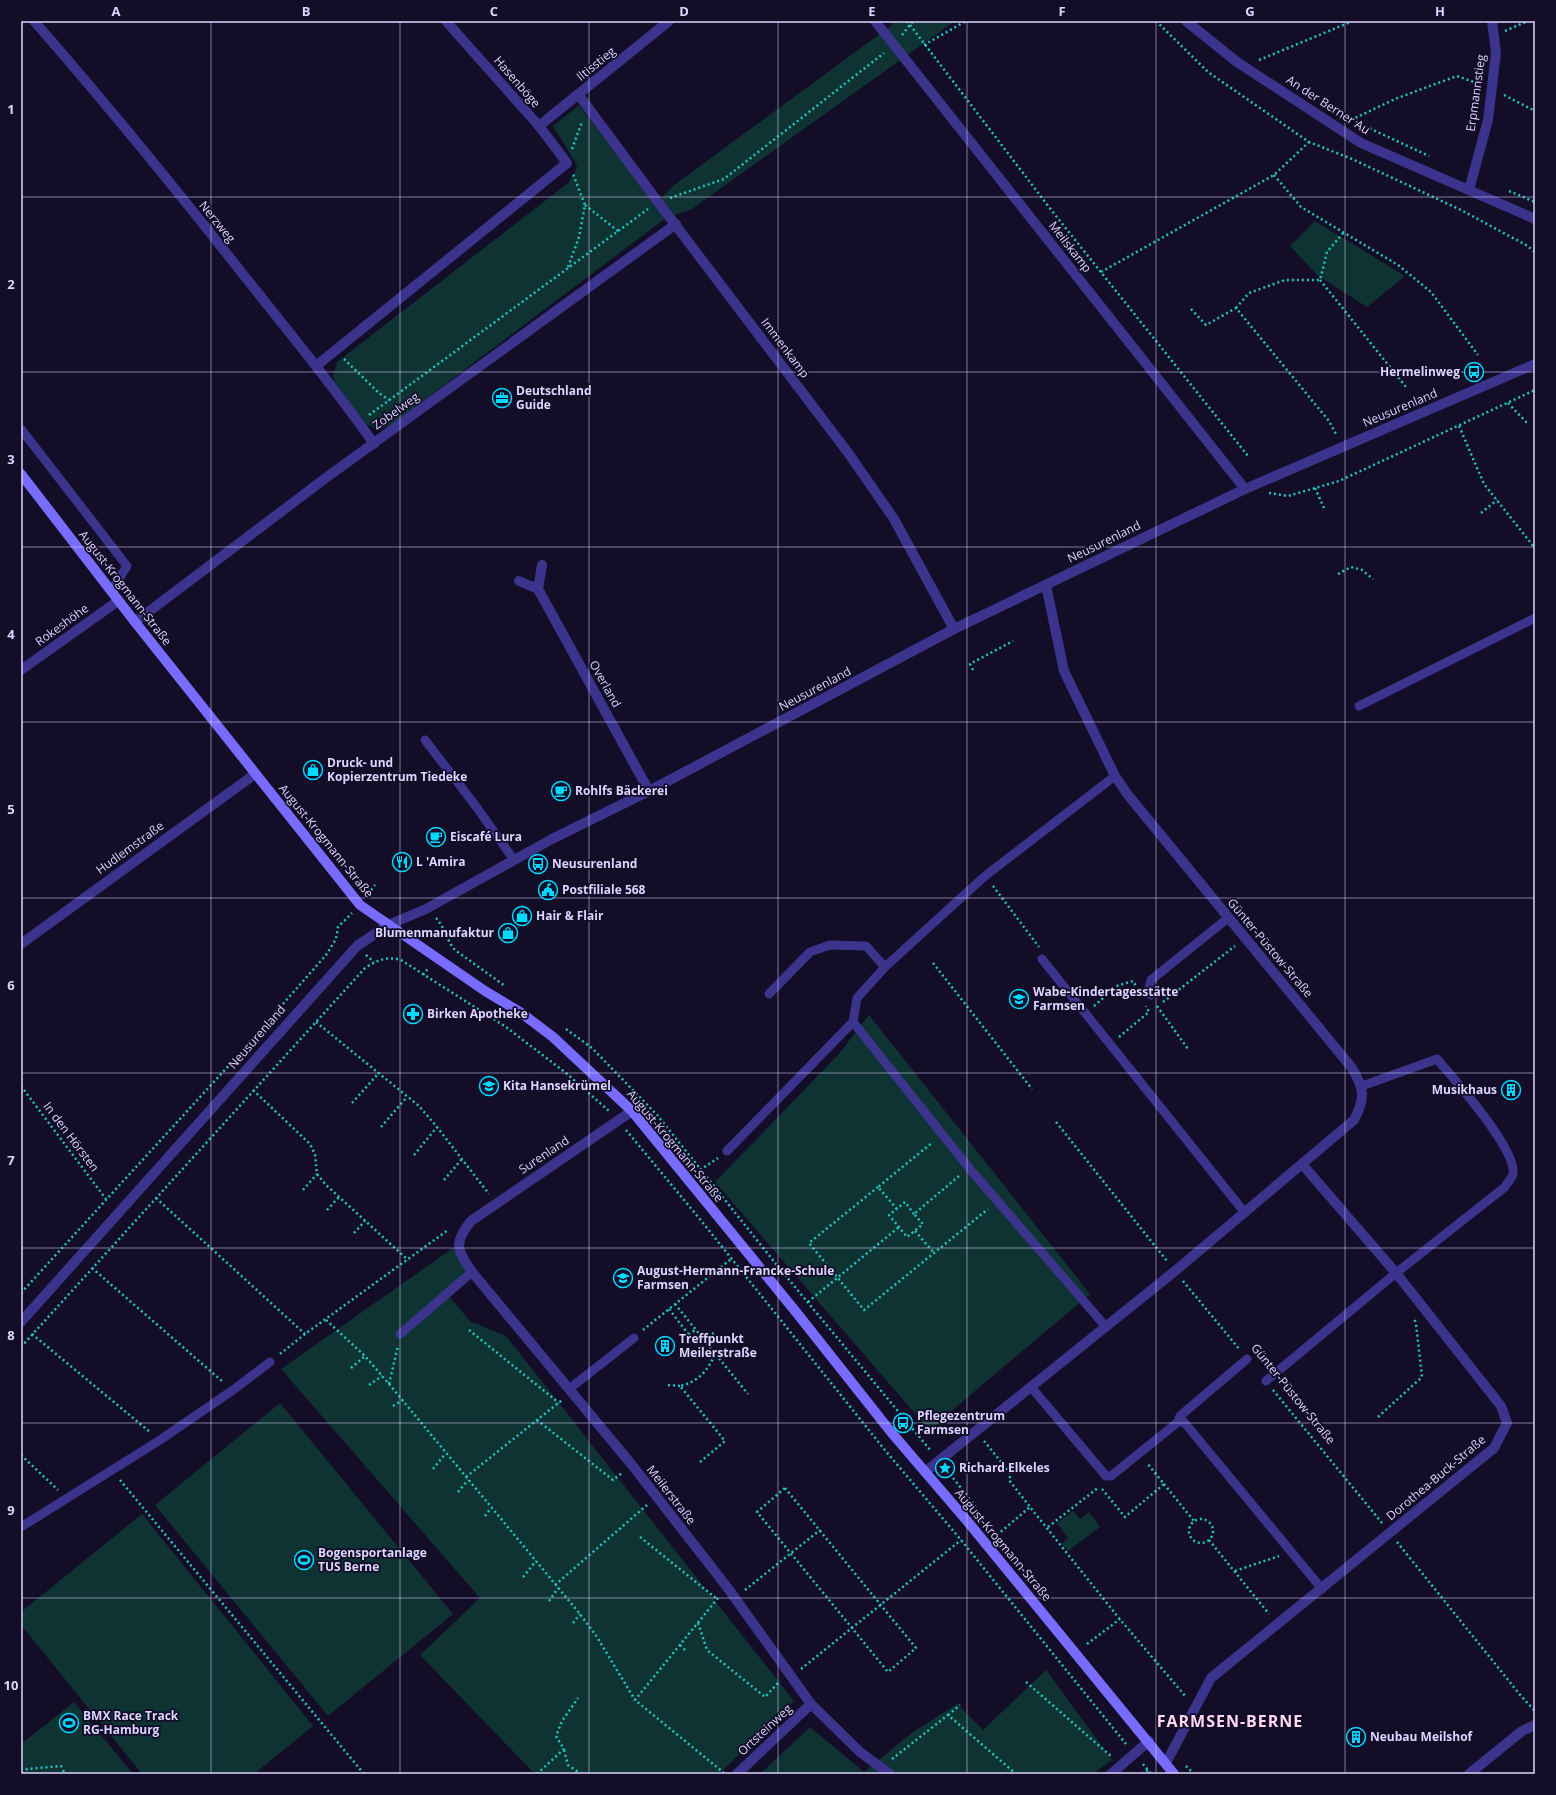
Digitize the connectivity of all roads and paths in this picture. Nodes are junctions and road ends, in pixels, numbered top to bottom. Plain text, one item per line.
1 (34, 21) edge
2 (446, 21) edge
3 (669, 21) edge
4 (875, 21) edge
5 (907, 21) edge
6 (913, 21) edge
7 (966, 21) edge
8 (1186, 21) edge
9 (1353, 21) edge
10 (1492, 21) edge
11 (1528, 21) edge
12 (910, 24) junction
13 (1494, 36) junction
14 (894, 45) junction
15 (924, 46) junction
16 (1253, 56) dead end
17 (1259, 60) junction
18 (1266, 65) dead end
19 (1492, 89) junction
20 (578, 94) junction
21 (588, 107) junction
22 (1535, 111) edge
23 (1345, 116) dead end
24 (1351, 120) junction
25 (539, 126) junction
26 (1336, 127) junction
27 (1309, 142) dead end
28 (1430, 157) dead end
29 (567, 163) junction
30 (1274, 175) junction
31 (1468, 190) junction
32 (1506, 190) dead end
33 (658, 202) junction
34 (1535, 202) edge
35 (585, 205) junction
36 (1535, 219) edge
37 (676, 224) junction
38 (618, 231) junction
39 (1344, 232) junction
40 (568, 267) junction
41 (1101, 272) junction
42 (1320, 280) junction
43 (1236, 308) junction
44 (1191, 309) dead end
45 (335, 350) junction
46 (1478, 355) dead end
47 (1535, 364) edge
48 (316, 366) junction
49 (1406, 387) dead end
50 (1535, 390) edge
51 (389, 400) junction
52 (1508, 403) junction
53 (359, 423) junction
54 (1528, 424) dead end
55 (1459, 426) junction
56 (21, 429) edge
57 (374, 444) junction
58 (1342, 447) junction
59 (1248, 456) dead end
60 (21, 474) edge
61 (1315, 488) junction
62 (1245, 489) junction
63 (1497, 500) junction
64 (1324, 508) dead end
65 (1481, 513) dead end
66 (1534, 547) edge
67 (542, 565) dead end
68 (1338, 574) dead end
69 (1373, 579) dead end
70 (519, 581) dead end
71 (1046, 585) junction
72 (538, 589) junction
73 (111, 591) junction
74 (118, 601) junction
75 (1535, 618) edge
76 (135, 622) junction
77 (954, 629) junction
78 (1013, 641) dead end
79 (21, 670) edge
80 (973, 670) dead end
81 (1359, 706) dead end
82 (425, 740) dead end
83 (255, 774) junction
84 (1115, 776) junction
85 (649, 791) junction
86 (514, 860) junction
87 (360, 905) junction
88 (1228, 918) junction
89 (388, 925) junction
90 (1244, 938) junction
91 (21, 944) edge
92 (1042, 958) dead end
93 (933, 963) dead end
94 (885, 967) junction
95 (1137, 987) dead end
96 (769, 994) dead end
97 (1147, 997) joint
98 (1089, 1010) dead end
99 (316, 1022) junction
100 (852, 1022) junction
101 (1114, 1042) dead end
102 (1188, 1048) dead end
103 (378, 1074) junction
104 (21, 1086) edge
105 (1362, 1086) junction
106 (1032, 1089) dead end
107 (253, 1090) junction
108 (407, 1097) junction
109 (352, 1103) dead end
110 (632, 1111) junction
111 (618, 1120) junction
112 (1056, 1122) dead end
113 (381, 1127) dead end
114 (437, 1127) junction
115 (942, 1135) junction
116 (727, 1151) joint
117 (414, 1155) dead end
118 (462, 1159) junction
119 (1302, 1164) junction
120 (969, 1168) junction
121 (700, 1170) dead end
122 (317, 1174) junction
123 (444, 1180) dead end
124 (878, 1186) junction
125 (303, 1190) dead end
126 (339, 1197) junction
127 (156, 1198) junction
128 (106, 1199) junction
129 (997, 1202) junction
130 (496, 1204) junction
131 (897, 1209) junction
132 (327, 1210) dead end
133 (1245, 1213) junction
134 (914, 1214) junction
135 (365, 1221) junction
136 (471, 1221) joint
137 (899, 1227) junction
138 (449, 1230) dead end
139 (915, 1231) junction
140 (354, 1233) dead end
141 (934, 1253) junction
142 (80, 1257) junction
143 (731, 1259) junction
144 (408, 1260) junction
145 (93, 1268) junction
146 (1175, 1271) junction
147 (472, 1272) junction
148 (1396, 1273) junction
149 (837, 1278) junction
150 (21, 1293) edge
151 (808, 1302) dead end
152 (675, 1304) junction
153 (669, 1309) junction
154 (1413, 1316) dead end
155 (326, 1320) junction
156 (21, 1322) edge
157 (1106, 1326) junction
158 (696, 1329) junction
159 (469, 1330) dead end
160 (715, 1332) dead end
161 (32, 1334) junction
162 (305, 1334) junction
163 (400, 1334) joint
164 (689, 1335) junction
165 (634, 1338) joint
166 (685, 1338) dead end
167 (704, 1340) junction
168 (21, 1347) edge
169 (715, 1353) junction
170 (365, 1356) junction
171 (1247, 1359) joint
172 (270, 1362) joint
173 (351, 1368) dead end
174 (382, 1376) junction
175 (1266, 1381) joint
176 (389, 1384) junction
177 (369, 1385) dead end
178 (668, 1385) dead end
179 (680, 1386) junction
180 (1032, 1387) junction
181 (233, 1390) junction
182 (570, 1391) junction
183 (748, 1394) dead end
184 (403, 1400) junction
185 (558, 1403) junction
186 (393, 1406) dead end
187 (1378, 1417) dead end
188 (537, 1420) junction
189 (1178, 1422) junction
190 (982, 1438) dead end
191 (160, 1440) junction
192 (445, 1454) junction
193 (1140, 1454) junction
194 (21, 1455) edge
195 (700, 1462) dead end
196 (632, 1465) junction
197 (433, 1469) dead end
198 (112, 1470) junction
199 (925, 1472) junction
200 (466, 1477) junction
201 (468, 1480) junction
202 (1164, 1484) junction
203 (458, 1492) dead end
204 (656, 1497) junction
205 (67, 1499) junction
206 (1030, 1507) junction
207 (491, 1508) junction
208 (485, 1516) dead end
209 (1194, 1521) junction
210 (1048, 1527) junction
211 (21, 1528) edge
212 (820, 1530) junction
213 (1390, 1534) junction
214 (997, 1535) dead end
215 (640, 1537) dead end
216 (961, 1540) junction
217 (1209, 1540) junction
218 (791, 1552) junction
219 (1291, 1552) junction
220 (536, 1561) junction
221 (1234, 1572) junction
222 (522, 1577) dead end
223 (555, 1585) junction
224 (728, 1587) junction
225 (558, 1588) junction
226 (1322, 1589) junction
227 (736, 1597) junction
228 (717, 1599) junction
229 (549, 1601) dead end
230 (881, 1604) junction
231 (580, 1614) junction
232 (1120, 1619) junction
233 (698, 1622) junction
234 (573, 1623) dead end
235 (1278, 1624) junction
236 (852, 1627) junction
237 (1087, 1644) dead end
238 (680, 1645) junction
239 (686, 1651) dead end
240 (790, 1675) junction
241 (1026, 1682) dead end
242 (578, 1698) dead end
243 (635, 1700) junction
244 (811, 1704) junction
245 (960, 1705) dead end
246 (1195, 1708) junction
247 (1535, 1711) edge
248 (948, 1715) junction
249 (1535, 1725) edge
250 (1149, 1742) junction
251 (564, 1749) junction
252 (1134, 1754) junction
253 (1166, 1763) junction
254 (1121, 1765) junction
255 (881, 1768) junction
256 (1148, 1770) junction
257 (23, 1774) edge
258 (65, 1774) edge
259 (364, 1774) edge
260 (537, 1774) edge
261 (581, 1774) edge
262 (726, 1774) edge
263 (737, 1774) edge
264 (890, 1774) edge
265 (1016, 1774) edge
266 (1111, 1774) edge
267 (1142, 1774) edge
268 (1151, 1774) edge
269 (1174, 1774) edge
270 (1469, 1774) edge

1 - 48 street, Nerzweg
2 - 25 street, Hasenböge
3 - 20 street, Iltisstieg
4 - 14 street, Meilskamp
5 - 12 path
6 - 12 path
7 - 15 path
8 - 26 street, An der Berner Au
9 - 17 path
10 - 13 street, Erpmannstieg
11 - 13 path
12 - 14 path
12 - 15 path
13 - 19 street, Erpmannstieg
14 - 33 path
14 - 62 street, Meilskamp
15 - 41 path
16 - 17 path
17 - 18 path
19 - 22 path
19 - 24 path
19 - 31 street, Erpmannstieg
20 - 21 street, Immenkamp
20 - 25 street, Iltisstieg
21 - 29 path
21 - 33 street, Immenkamp
23 - 24 path
24 - 26 path
24 - 28 path
25 - 29 street, Hasenböge
26 - 31 street, An der Berner Au
27 - 30 path
29 - 35 path
29 - 45 street
30 - 39 path
30 - 41 path
31 - 36 street, An der Berner Au
32 - 34 path
33 - 37 street, Immenkamp
33 - 38 path
35 - 38 path
35 - 40 path
37 - 57 street, Zobelweg
37 - 77 street, Immenkamp
38 - 40 path
39 - 42 path
39 - 46 path
40 - 51 path
41 - 59 path
42 - 43 path
42 - 49 path
43 - 44 path
43 - 58 path
45 - 48 street
45 - 51 path
47 - 58 street, Neusurenland
48 - 53 street, Nerzweg
50 - 52 path
51 - 53 path
52 - 54 path
52 - 55 path
53 - 57 street, Nerzweg
55 - 61 path
55 - 63 path
56 - 73 lane
57 - 76 street, Zobelweg
58 - 62 street, Neusurenland
60 - 73 main road, August-Krogmann-Straße
61 - 62 path
61 - 64 path
62 - 71 street, Neusurenland
63 - 65 path
63 - 66 path
67 - 72 street
68 - 69 path
70 - 72 street
71 - 77 street, Neusurenland
71 - 84 street, Günter-Püstow-Straße
72 - 85 street, Overland
73 - 74 main road, August-Krogmann-Straße
74 - 76 main road, August-Krogmann-Straße
74 - 79 street, Rokeshöhe
75 - 81 lane
76 - 83 main road, August-Krogmann-Straße
77 - 85 street, Neusurenland
78 - 80 path
82 - 86 lane
83 - 87 main road, August-Krogmann-Straße
83 - 91 street, Hudlemstraße
84 - 88 street, Günter-Püstow-Straße
84 - 94 lane
85 - 86 street, Neusurenland
86 - 89 street, Neusurenland
87 - 89 main road, August-Krogmann-Straße
87 - 128 path
88 - 90 street, Günter-Püstow-Straße
88 - 97 lane
89 - 110 main road, August-Krogmann-Straße
89 - 142 street, Neusurenland
90 - 102 path
90 - 105 street, Günter-Püstow-Straße
92 - 133 lane
93 - 106 path
94 - 96 lane
94 - 100 lane
95 - 98 path
97 - 101 path
99 - 103 path
99 - 107 path
99 - 111 path
100 - 115 lane
100 - 116 lane
103 - 108 path
103 - 109 path
104 - 128 path, In den Hörsten
105 - 119 street
105 - 148 lane
107 - 122 path
107 - 127 path
108 - 113 path
108 - 114 path
110 - 111 street, Surenland
110 - 199 main road, August-Krogmann-Straße
111 - 130 street, Surenland
111 - 143 path
112 - 146 path, Günter-Püstow-Straße
114 - 117 path
114 - 118 path
115 - 120 lane
115 - 124 path
116 - 121 path
118 - 123 path
118 - 130 path
119 - 133 street
119 - 148 street, Dorothea-Buck-Straße
120 - 129 lane
120 - 134 path
122 - 125 path
122 - 126 path
124 - 131 path
124 - 149 path
126 - 132 path
126 - 135 path
127 - 145 path
127 - 162 path
128 - 150 path
129 - 141 path
129 - 157 lane
130 - 136 street, Surenland
131 - 134 path
131 - 137 path
133 - 146 street
134 - 139 path
135 - 140 path
135 - 144 path
136 - 147 street, Meilerstraße
137 - 139 path
137 - 149 path
138 - 144 path
139 - 141 path
141 - 149 path
142 - 145 path
142 - 156 street, Neusurenland
143 - 152 path
143 - 216 path
144 - 155 path
145 - 161 path
145 - 181 path
146 - 157 street
146 - 171 path, Günter-Püstow-Straße
147 - 163 lane
147 - 182 street, Meilerstraße
148 - 175 lane
148 - 213 street, Dorothea-Buck-Straße
149 - 151 path
152 - 153 path
152 - 158 path
153 - 164 path
153 - 165 path
154 - 187 path
155 - 162 path
155 - 170 path
157 - 180 street
158 - 164 path
158 - 167 path
159 - 185 path
160 - 167 path
161 - 168 path
161 - 191 path
162 - 172 path
163 - 176 path
164 - 166 path
165 - 182 lane
167 - 169 path
169 - 179 path
169 - 183 path
170 - 173 path
170 - 174 path
171 - 189 lane
172 - 181 lane
174 - 176 path
174 - 177 path
175 - 213 path, Günter-Püstow-Straße
176 - 184 path
178 - 179 path
179 - 195 path
180 - 193 lane
180 - 199 street
181 - 191 lane
182 - 185 path
182 - 196 street, Meilerstraße
184 - 186 path
184 - 192 path
185 - 188 path
188 - 196 path
188 - 200 path
189 - 193 lane
189 - 219 lane
190 - 206 path
191 - 198 lane
192 - 197 path
192 - 200 path
193 - 202 path
194 - 205 path
196 - 204 street, Meilerstraße
198 - 205 lane
198 - 259 path
199 - 250 main road, August-Krogmann-Straße
200 - 201 path
201 - 203 path
201 - 207 path
202 - 209 path
202 - 210 path
204 - 223 path
204 - 224 street, Meilerstraße
205 - 211 lane
206 - 210 path
206 - 214 path
207 - 208 path
207 - 220 path
209 - 217 path
209 - 217 path
210 - 232 path
212 - 218 path
212 - 218 path
212 - 230 path
213 - 226 street, Dorothea-Buck-Straße
213 - 247 path, Günter-Püstow-Straße
215 - 228 path
216 - 230 path
216 - 252 path
217 - 221 path
218 - 227 path
218 - 236 path
219 - 221 path
219 - 226 lane
220 - 222 path
220 - 223 path
221 - 235 path
223 - 225 path
224 - 227 street, Meilerstraße
224 - 228 path
225 - 229 path
225 - 231 path
226 - 235 street, Dorothea-Buck-Straße
227 - 240 street, Meilerstraße
228 - 233 path
230 - 236 path
230 - 236 path
231 - 234 path
231 - 243 path
232 - 237 path
232 - 246 path
233 - 238 path
233 - 240 path
235 - 246 street, Dorothea-Buck-Straße
236 - 240 path
238 - 239 path
238 - 243 path
240 - 244 street, Meilerstraße
241 - 254 path
242 - 251 path
243 - 262 path
244 - 255 street, Meilerstraße
244 - 263 street, Ortsteinweg
245 - 248 path
246 - 253 street, Dorothea-Buck-Straße
248 - 255 path
248 - 265 path
249 - 270 street
250 - 252 street
250 - 253 main road, August-Krogmann-Straße
251 - 260 path
251 - 261 path
252 - 254 street
252 - 256 path
253 - 269 main road, August-Krogmann-Straße
254 - 266 street
255 - 264 street, Meilerstraße
256 - 267 path
256 - 268 path
257 - 258 path

